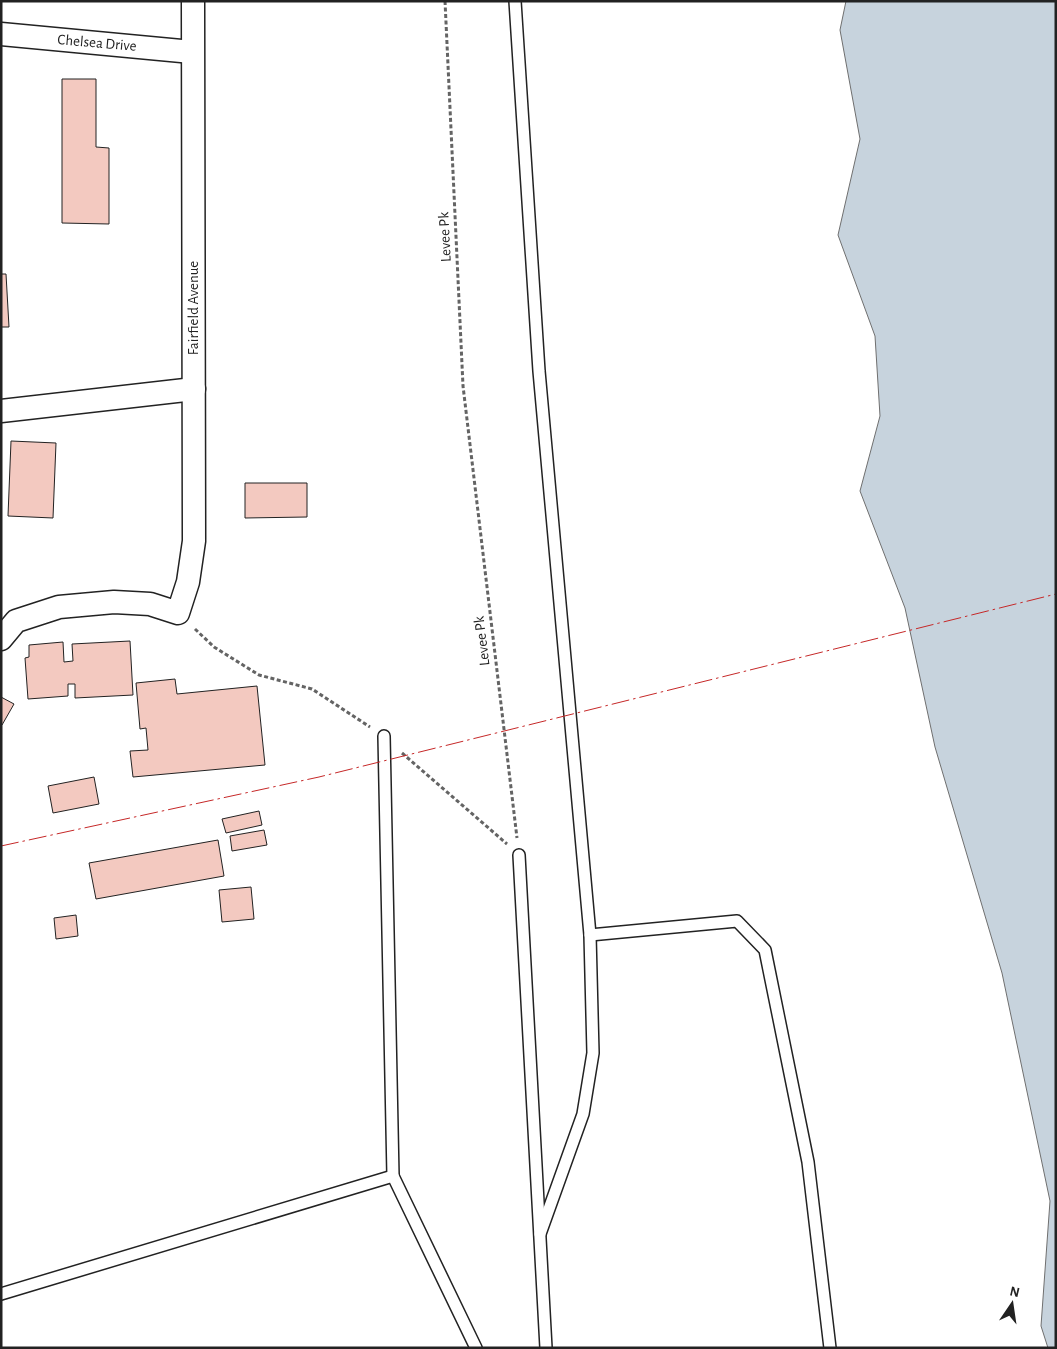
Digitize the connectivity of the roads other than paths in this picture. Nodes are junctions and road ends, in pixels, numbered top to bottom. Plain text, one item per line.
1 (193, 1) edge
2 (515, 1) edge
3 (1, 34) edge
4 (192, 52) junction
5 (194, 390) junction
6 (1, 411) edge
7 (1, 639) edge
8 (384, 736) road end
9 (519, 855) road end
10 (590, 935) junction
11 (393, 1176) junction
12 (540, 1234) junction
13 (1, 1294) edge
14 (476, 1348) edge
15 (546, 1348) edge
16 (830, 1348) edge

1 - 4 street, Fairfield Avenue
2 - 10 lane
3 - 4 street, Chelsea Drive
4 - 5 street, Fairfield Avenue
5 - 6 street
5 - 7 street, Fairfield Avenue
8 - 11 lane
9 - 12 lane
10 - 12 lane
10 - 16 lane
11 - 13 lane
11 - 14 lane
12 - 15 lane

